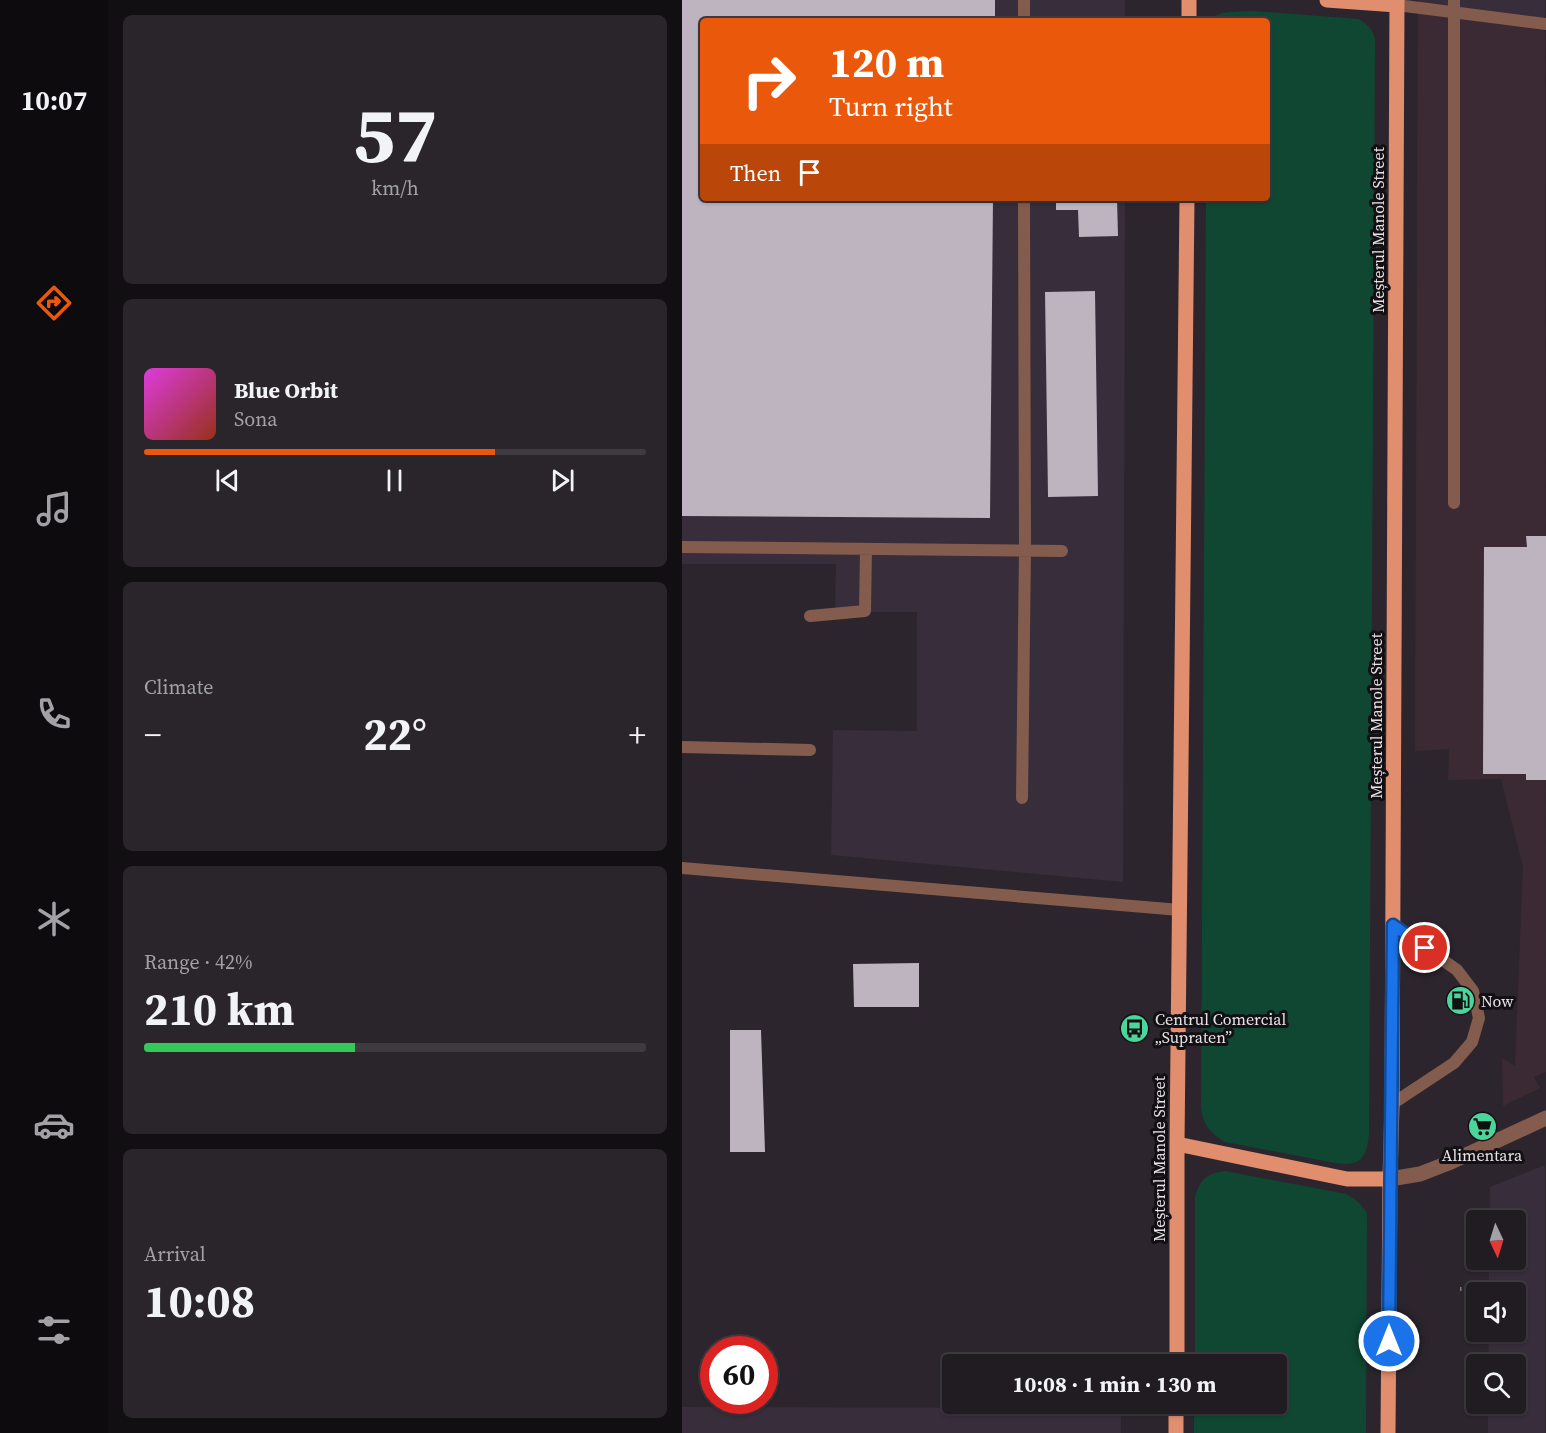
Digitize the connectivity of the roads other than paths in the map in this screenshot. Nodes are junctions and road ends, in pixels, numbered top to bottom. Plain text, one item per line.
1 (1024, 0) edge
2 (1189, 0) edge
3 (1327, 0) edge
4 (1397, 2) edge
5 (1454, 6) edge
6 (1024, 18) edge
7 (1189, 18) edge
8 (1546, 24) edge
9 (1024, 201) edge
10 (1187, 201) edge
11 (1454, 503) dead end
12 (682, 547) edge
13 (866, 549) junction
14 (1025, 550) junction
15 (1062, 551) dead end
16 (810, 616) dead end
17 (682, 747) edge
18 (810, 750) dead end
19 (1022, 798) dead end
20 (682, 868) edge
21 (1180, 910) junction
22 (1393, 925) junction
23 (1392, 1104) junction
24 (1546, 1118) edge
25 (1177, 1144) junction
26 (1390, 1179) junction
27 (1177, 1354) edge
28 (1176, 1414) edge
29 (1176, 1433) edge
30 (1388, 1433) edge

1 - 6 lane
2 - 7 main road
3 - 4 main road
4 - 5 lane
4 - 22 main road, Meșterul Manole Street
5 - 8 lane
5 - 11 lane
9 - 14 lane
10 - 21 main road, Meșterul Manole Street
12 - 13 lane
13 - 14 lane
13 - 16 lane
14 - 15 lane
14 - 19 lane
17 - 18 lane
20 - 21 lane
21 - 25 main road, Meșterul Manole Street
22 - 23 main road, Meșterul Manole Street
22 - 23 lane
23 - 26 main road, Meșterul Manole Street
24 - 26 street
25 - 26 main road
25 - 27 main road, Meșterul Manole Street
26 - 30 main road, Meșterul Manole Street
28 - 29 main road

